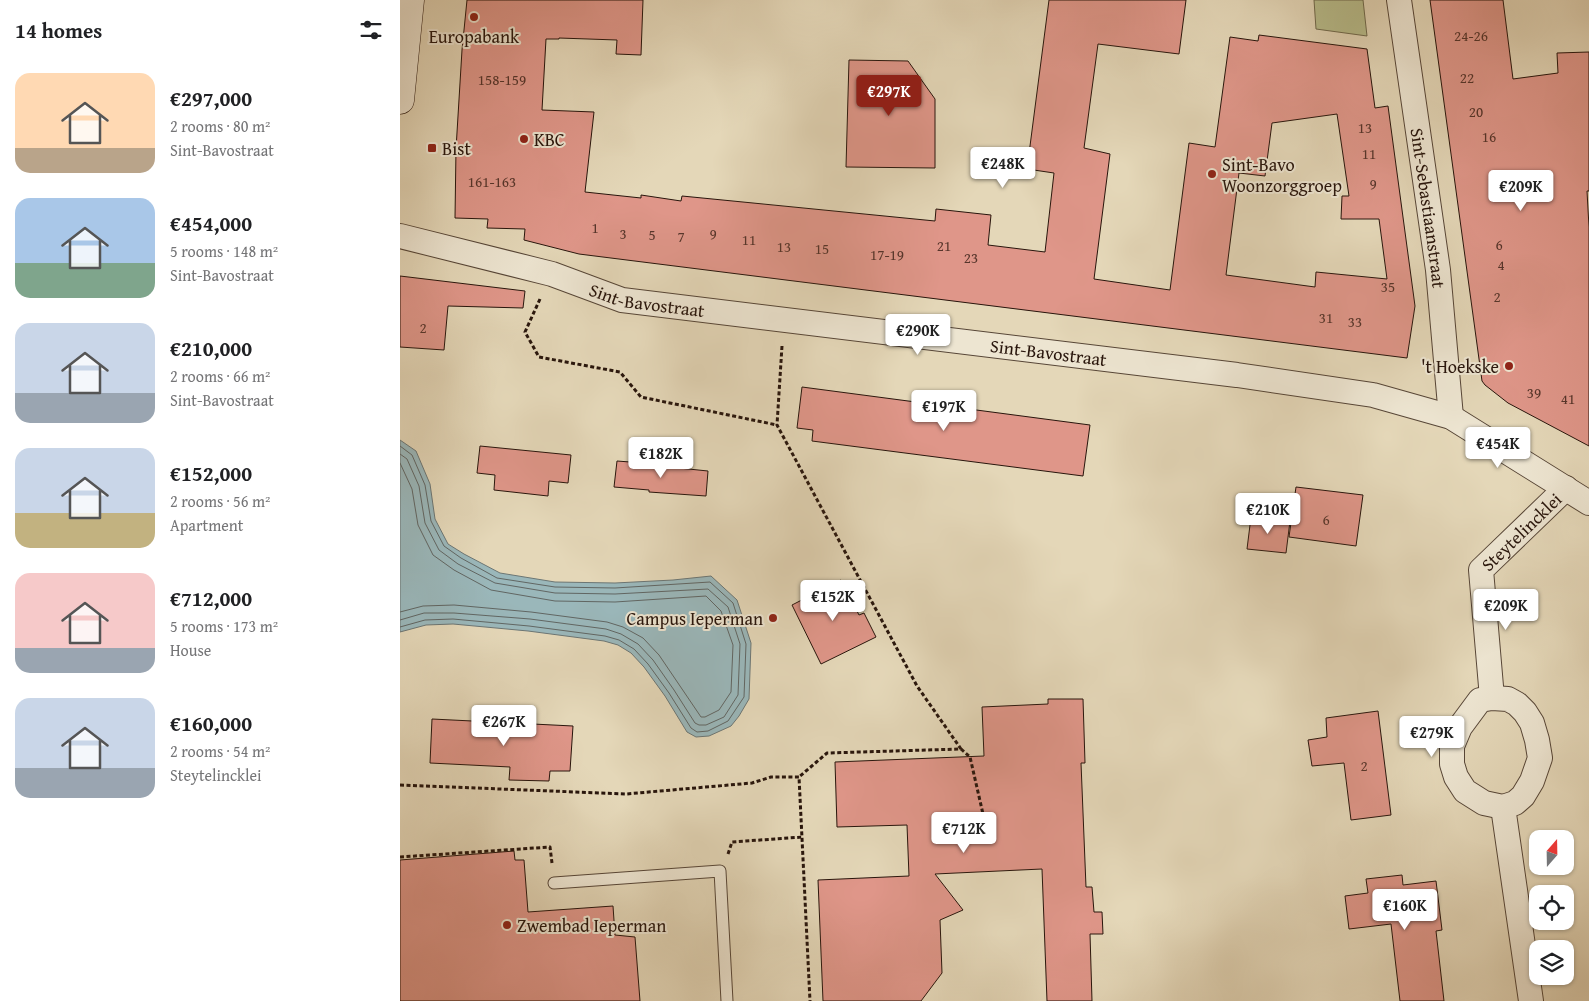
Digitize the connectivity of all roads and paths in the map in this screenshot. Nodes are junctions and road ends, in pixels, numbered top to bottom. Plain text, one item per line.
1 (410, 0) edge
2 (1399, 0) edge
3 (400, 100) edge
4 (400, 236) edge
5 (552, 274) junction
6 (784, 320) junction
7 (1451, 416) junction
8 (777, 426) junction
9 (1566, 488) junction
10 (1589, 503) edge
11 (1492, 698) junction
12 (961, 749) junction
13 (799, 776) junction
14 (400, 785) edge
15 (1503, 807) junction
16 (984, 814) dead end
17 (803, 837) junction
18 (400, 857) edge
19 (720, 871) junction
20 (554, 883) joint
21 (727, 1001) edge
22 (810, 1001) edge
23 (1531, 1001) edge

1 - 3 street
2 - 7 street, Sint-Sebastiaanstraat
4 - 5 street, Sint-Bavostraat
5 - 6 street, Sint-Bavostraat
5 - 8 path
6 - 7 street, Sint-Bavostraat
6 - 8 path
7 - 9 street, Sint-Bavostraat
8 - 12 path
9 - 10 street, Sint-Bavostraat
9 - 11 street, Steytelincklei
11 - 15 street
11 - 15 street
12 - 13 path
12 - 16 path
13 - 14 path
13 - 17 path
15 - 23 street
17 - 19 path
17 - 22 path
18 - 20 path
19 - 20 lane
19 - 21 lane

